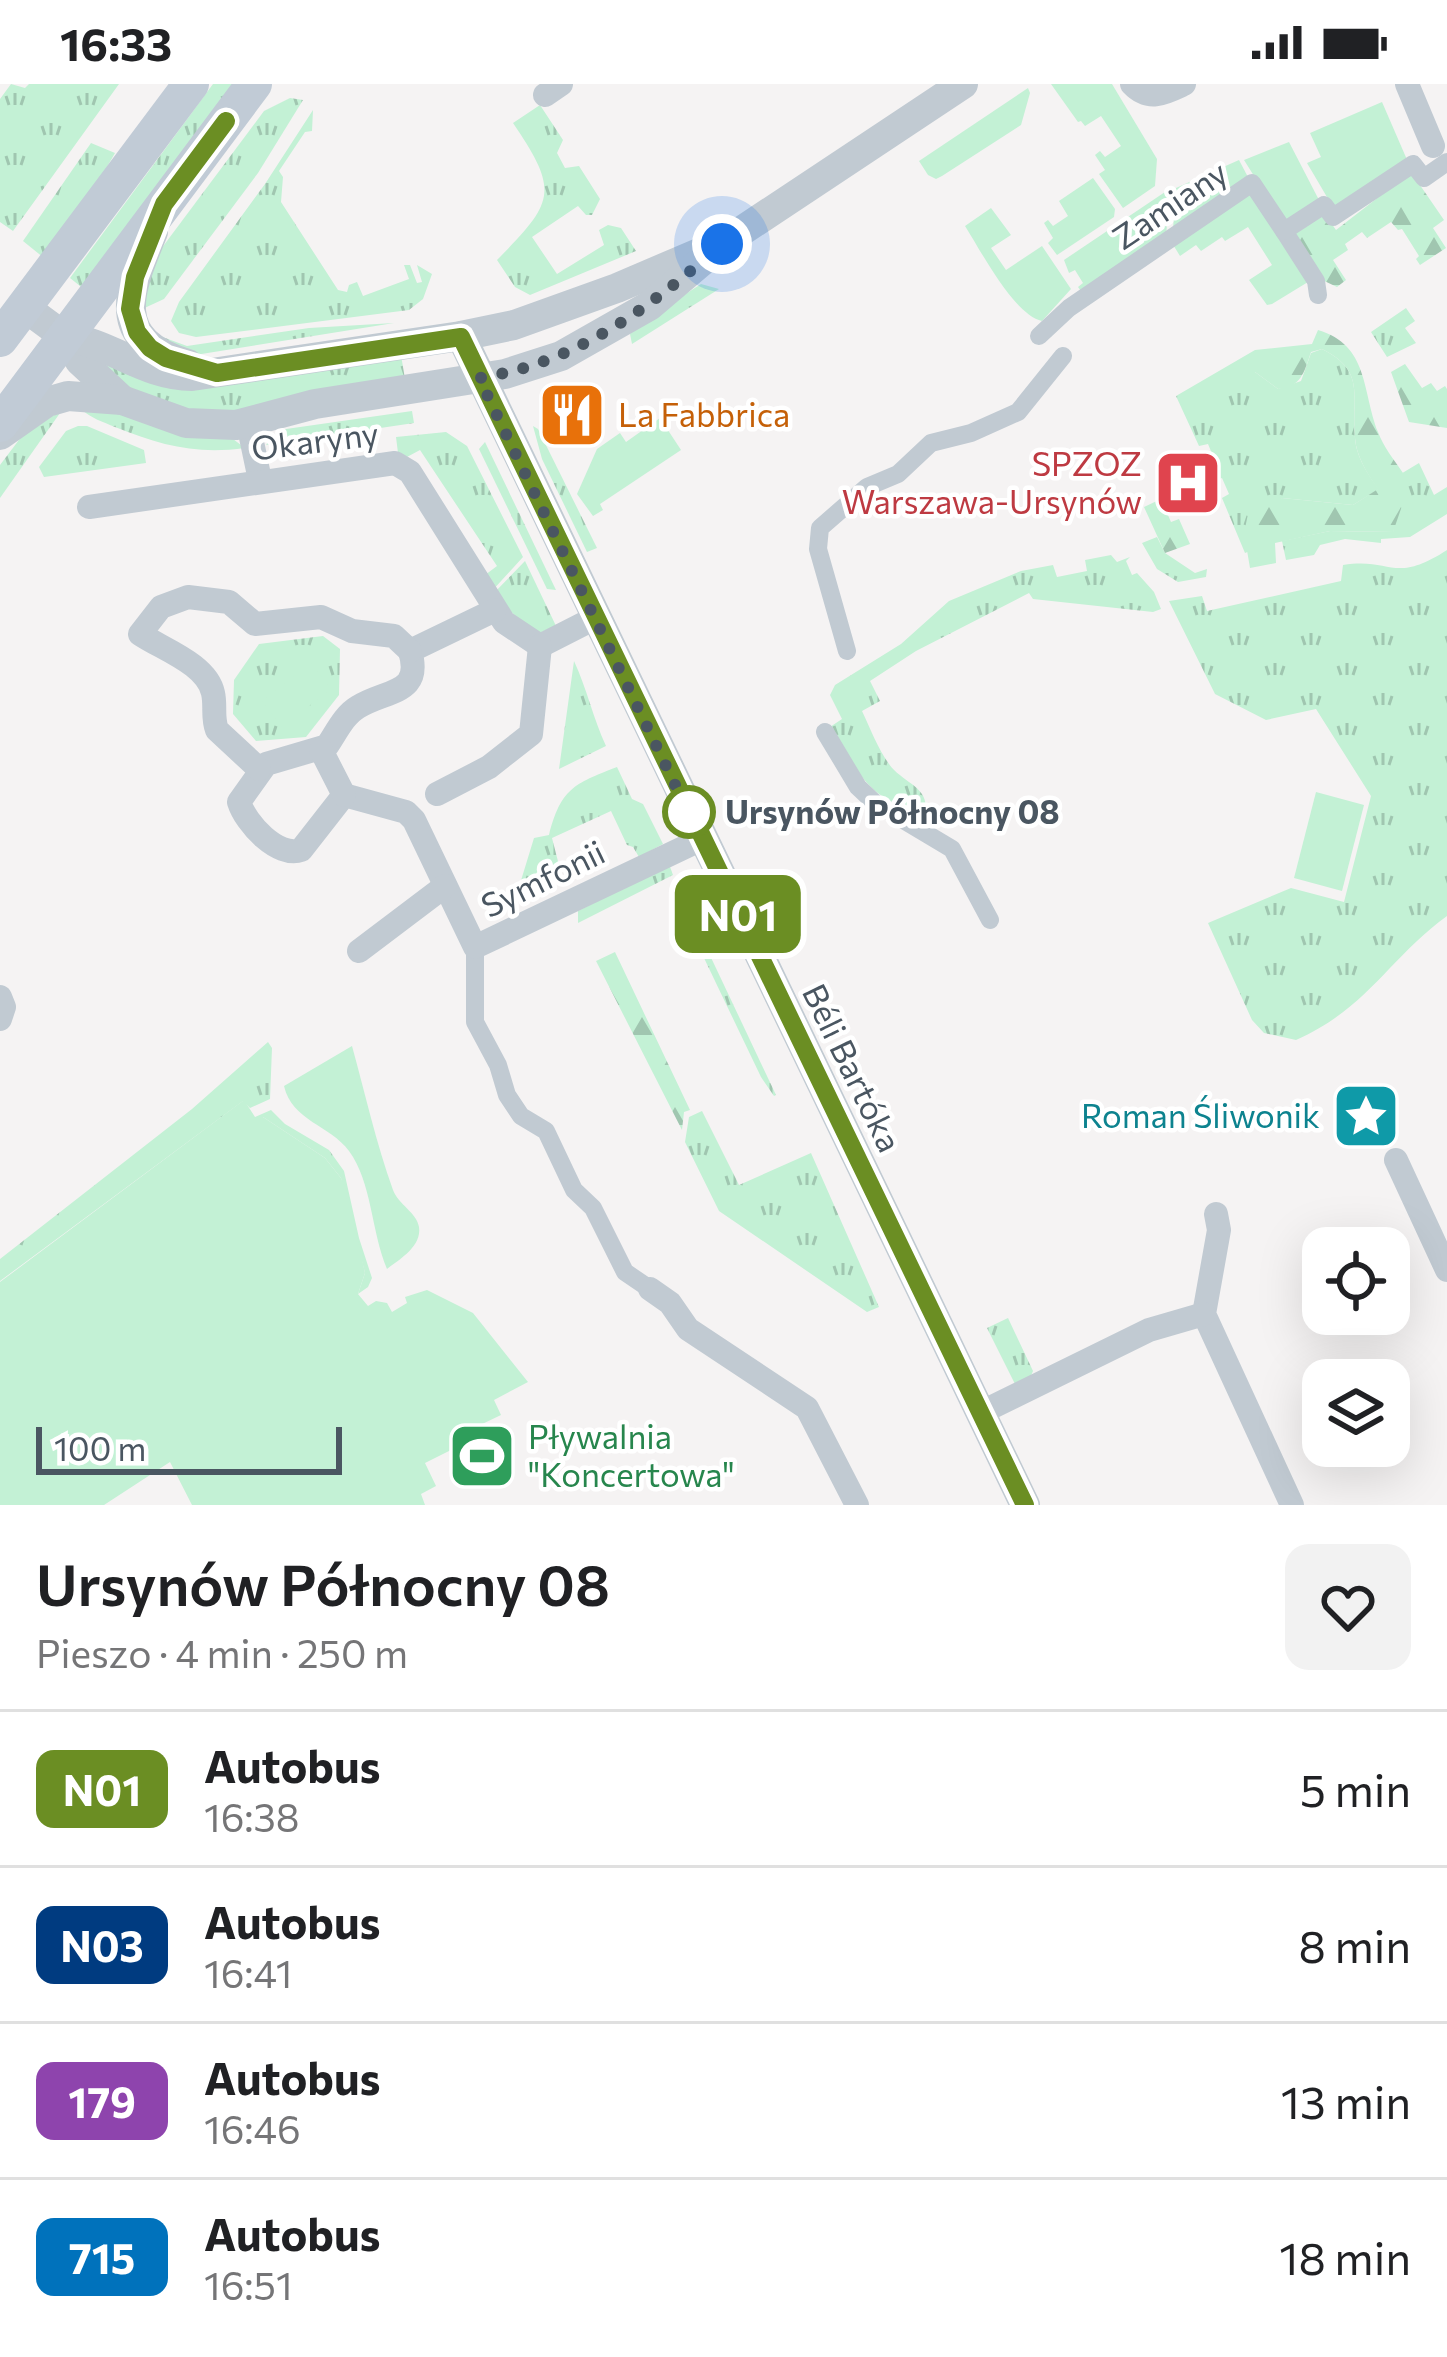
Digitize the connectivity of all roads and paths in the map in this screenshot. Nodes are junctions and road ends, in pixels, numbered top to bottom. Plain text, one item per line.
1 (190, 84) edge
2 (254, 84) edge
3 (963, 84) edge
4 (1132, 84) edge
5 (1184, 84) edge
6 (1408, 84) edge
7 (1441, 158) edge
8 (164, 204) junction
9 (1284, 231) junction
10 (722, 244) junction
11 (1318, 295) dead end
12 (23, 306) junction
13 (1039, 336) dead end
14 (461, 337) junction
15 (65, 338) junction
16 (0, 339) edge
17 (1063, 356) dead end
18 (217, 373) junction
19 (479, 378) junction
20 (122, 400) junction
21 (248, 423) junction
22 (0, 424) edge
23 (0, 435) edge
24 (260, 480) junction
25 (89, 507) dead end
26 (495, 610) junction
27 (595, 618) junction
28 (540, 646) junction
29 (410, 651) junction
30 (847, 651) dead end
31 (825, 732) dead end
32 (321, 750) junction
33 (259, 769) junction
34 (437, 794) dead end
35 (344, 795) junction
36 (702, 839) junction
37 (445, 886) junction
38 (990, 920) dead end
39 (475, 947) junction
40 (359, 950) dead end
41 (0, 997) edge
42 (0, 1019) edge
43 (1396, 1160) dead end
44 (1216, 1214) dead end
45 (1447, 1270) edge
46 (650, 1289) joint
47 (1204, 1314) junction
48 (980, 1413) junction
49 (857, 1505) edge
50 (1025, 1505) edge
51 (1292, 1505) edge

1 - 12 main road
2 - 8 main road
3 - 10 street
4 - 5 street
6 - 7 street
7 - 9 street
8 - 15 main road
8 - 18 street
9 - 11 street
9 - 13 street, Zamiany
10 - 14 street
10 - 19 street
12 - 15 street
12 - 16 main road
14 - 18 street
14 - 19 street, Béli Bartóka
15 - 18 street
15 - 20 street
15 - 22 main road
17 - 30 street
19 - 21 street
19 - 27 street, Béli Bartóka
20 - 21 street
20 - 23 street
21 - 24 street
24 - 25 street, Okaryny
24 - 26 street, Okaryny
26 - 28 street, Okaryny
26 - 29 street
27 - 28 street
27 - 36 street, Béli Bartóka
28 - 34 street
29 - 32 street
29 - 33 street
31 - 38 street
32 - 33 street
32 - 35 street
33 - 35 street
35 - 37 street
36 - 39 street, Symfonii
36 - 48 street, Béli Bartóka
37 - 39 street
37 - 40 street
39 - 46 street, Symfonii
41 - 42 street
43 - 45 street
44 - 47 street
46 - 49 street
47 - 48 street
47 - 51 street
48 - 50 street, Béli Bartóka

